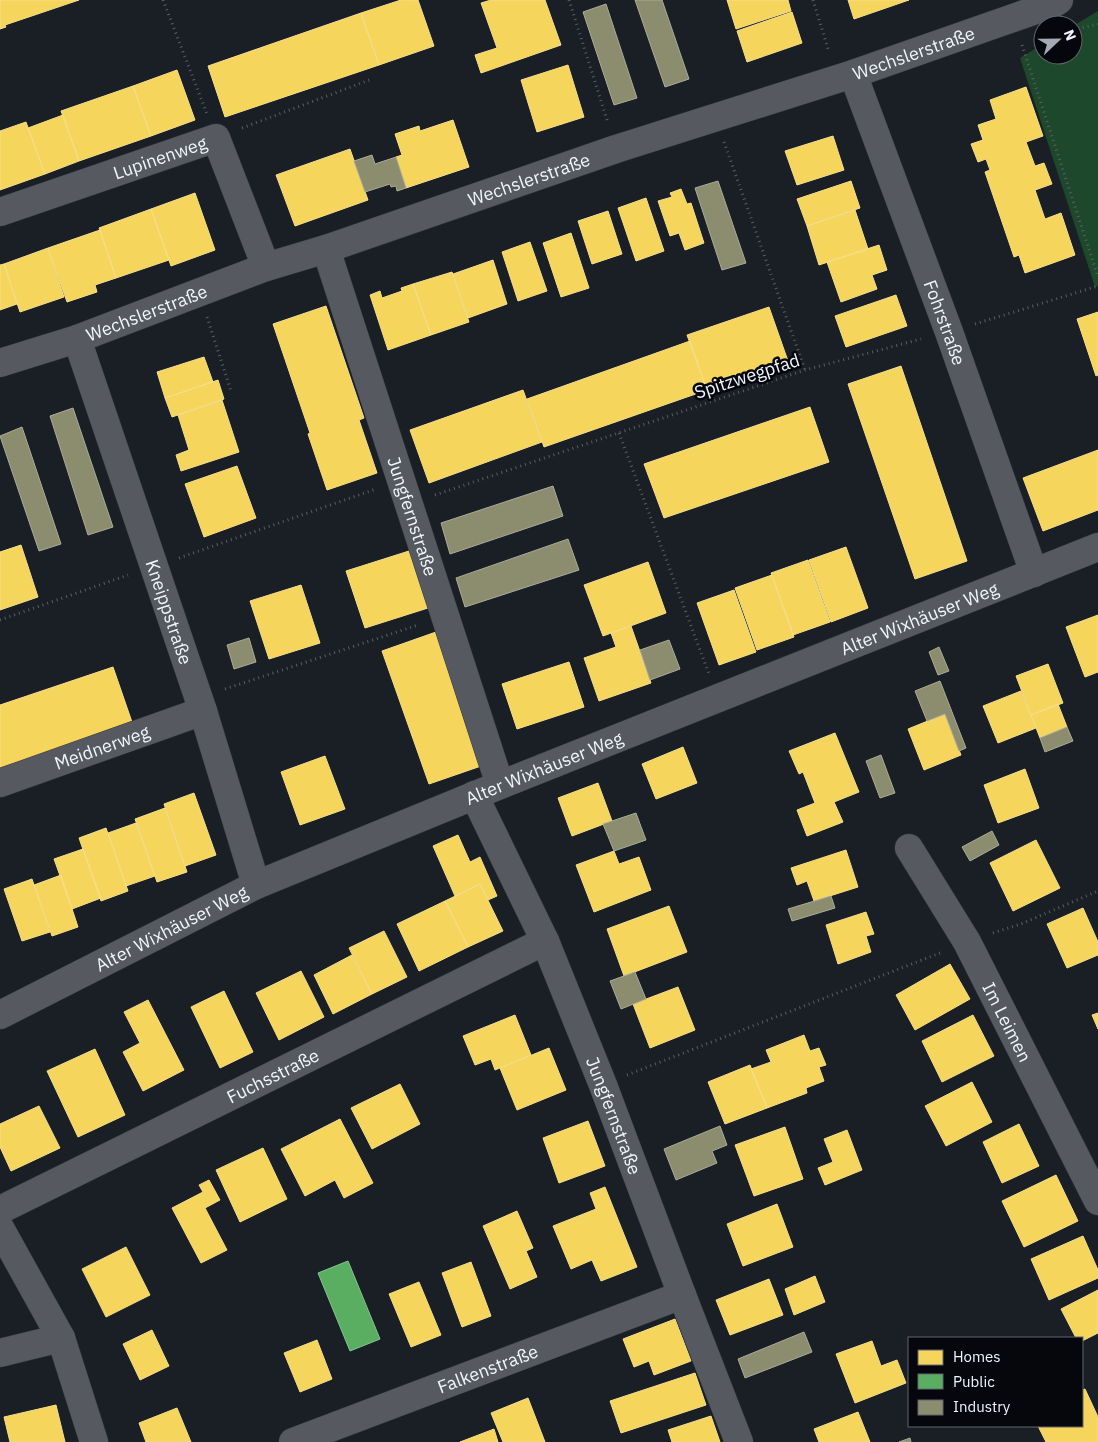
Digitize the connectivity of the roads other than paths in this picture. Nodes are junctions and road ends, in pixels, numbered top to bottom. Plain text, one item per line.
1 (1059, 0) edge
2 (846, 76) junction
3 (0, 212) edge
4 (326, 250) junction
5 (266, 267) junction
6 (76, 339) junction
7 (0, 363) edge
8 (1098, 547) edge
9 (1034, 573) junction
10 (201, 704) junction
11 (0, 783) edge
12 (500, 785) junction
13 (474, 795) junction
14 (909, 848) dead end
15 (256, 885) junction
16 (544, 941) junction
17 (0, 1015) edge
18 (1098, 1201) edge
19 (0, 1210) edge
20 (0, 1228) edge
21 (682, 1295) junction
22 (61, 1338) junction
23 (0, 1353) edge
24 (94, 1442) edge
25 (293, 1442) edge
26 (740, 1442) edge

1 - 2 street, Wechslerstraße
2 - 4 street, Wechslerstraße
2 - 9 street, Fohrstraße
3 - 5 street, Lupinenweg
4 - 5 street, Wechslerstraße
4 - 12 street, Jungfernstraße
5 - 6 street, Wechslerstraße
6 - 7 street, Wechslerstraße
6 - 10 street, Kneippstraße
8 - 9 street, Alter Wixhäuser Weg
9 - 12 street, Alter Wixhäuser Weg
10 - 11 street, Meidnerweg
10 - 15 street, Kneippstraße
12 - 13 street, Alter Wixhäuser Weg
13 - 15 street, Alter Wixhäuser Weg
13 - 16 street, Jungfernstraße
14 - 18 street, Im Leimen
15 - 17 street, Alter Wixhäuser Weg
16 - 19 street, Fuchsstraße
16 - 21 street, Jungfernstraße
20 - 22 street
21 - 25 street, Falkenstraße
21 - 26 street, Jungfernstraße
22 - 23 street
22 - 24 street

